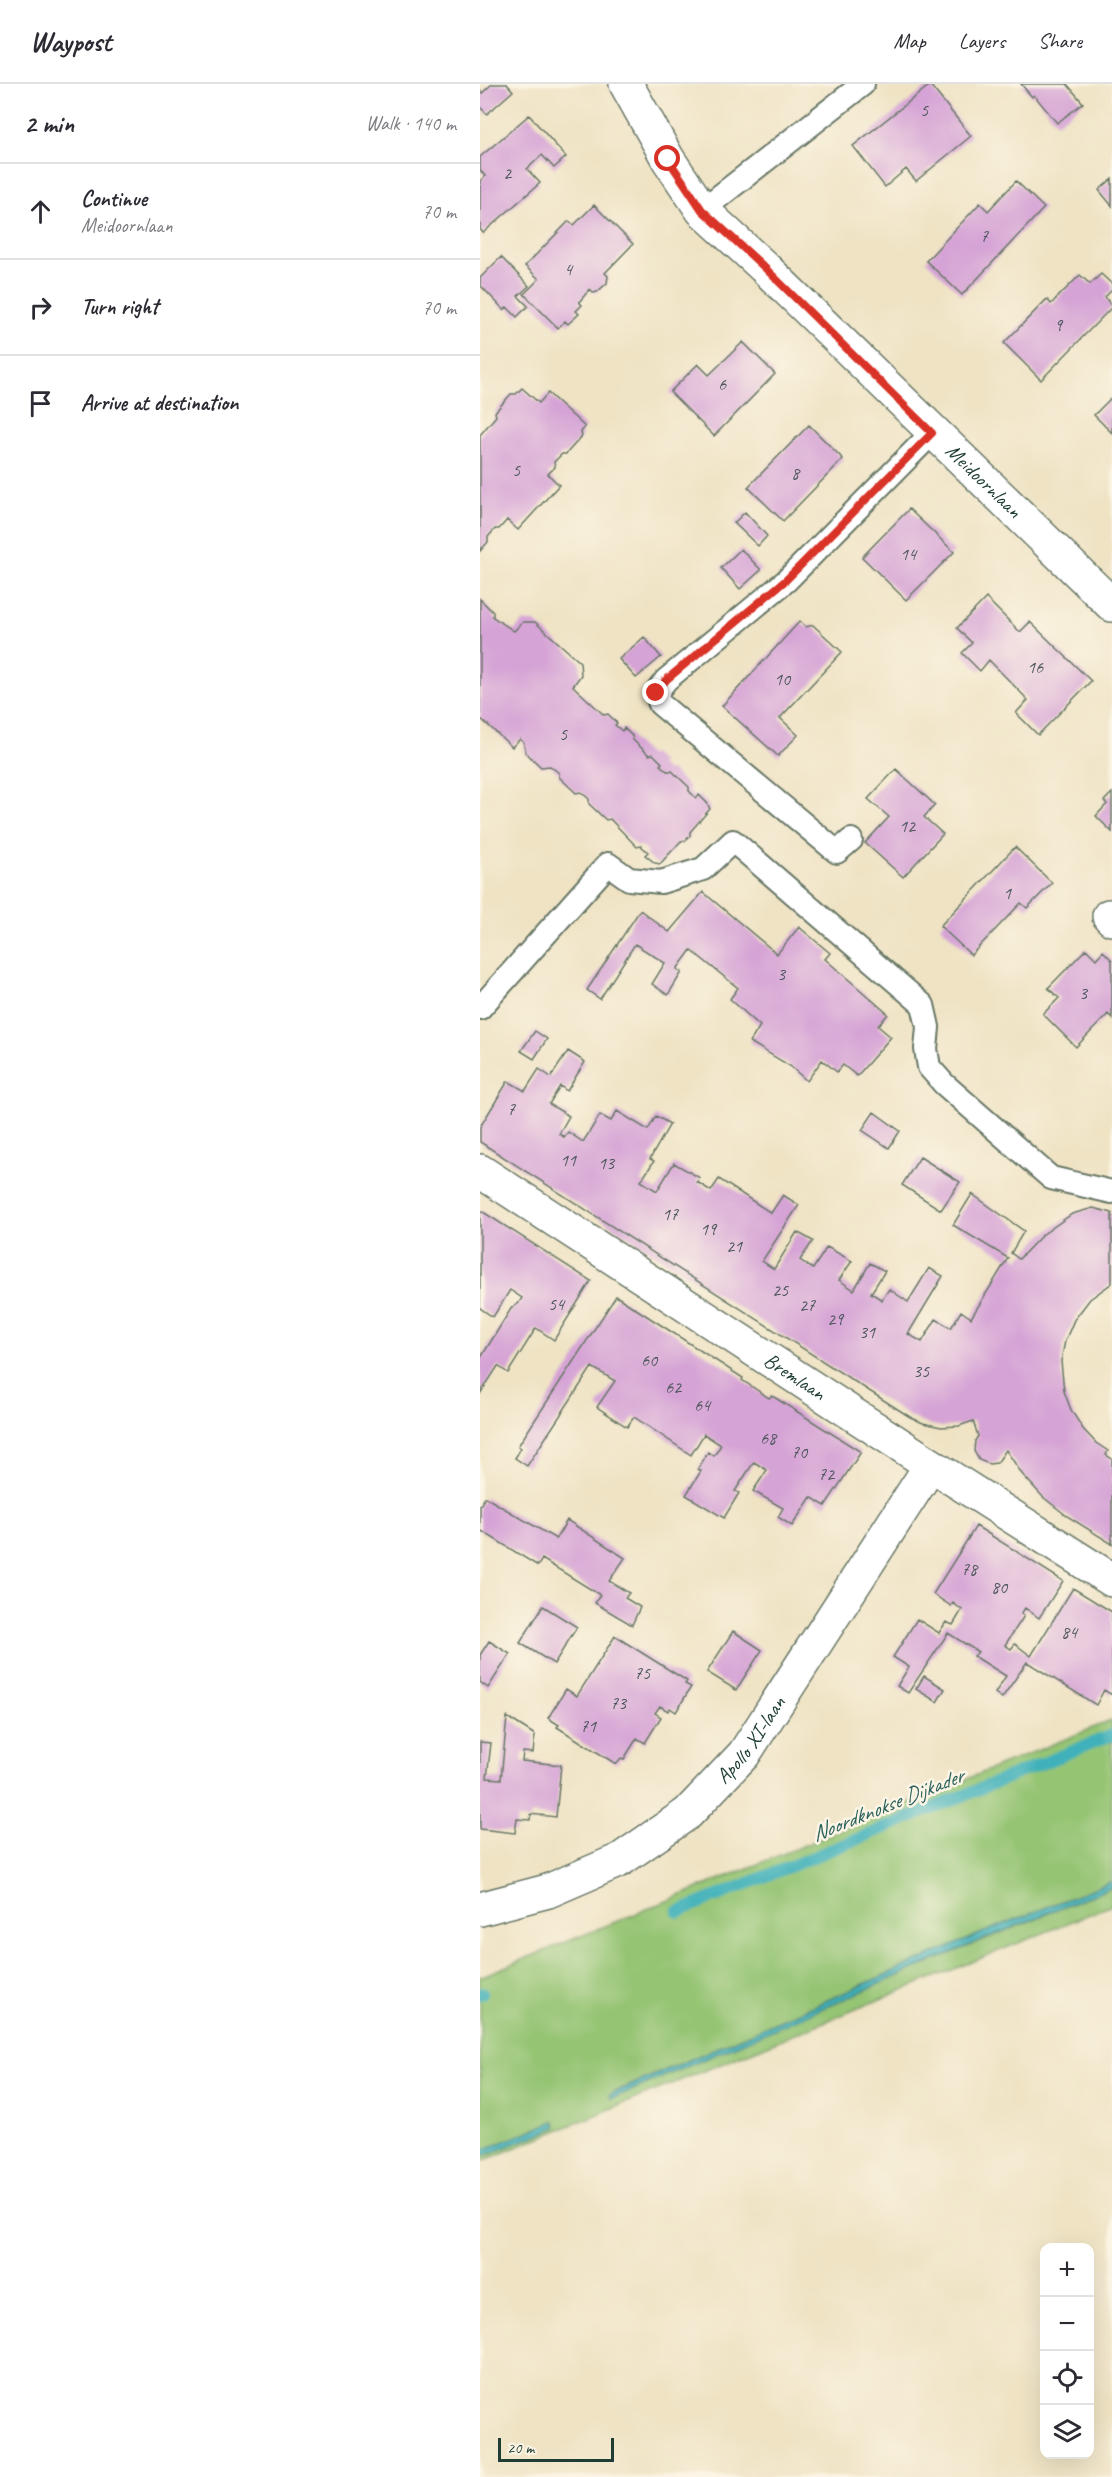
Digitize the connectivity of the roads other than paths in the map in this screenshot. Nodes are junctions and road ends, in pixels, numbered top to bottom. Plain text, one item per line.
1 (626, 84) edge
2 (863, 84) edge
3 (702, 210) junction
4 (932, 433) junction
5 (1109, 598) edge
6 (851, 840) dead end
7 (480, 1008) edge
8 (480, 1171) edge
9 (1112, 1192) edge
10 (931, 1465) junction
11 (1112, 1580) edge
12 (480, 1909) edge

1 - 3 street, Meidoornlaan
2 - 3 lane
3 - 4 street, Meidoornlaan
4 - 5 street, Meidoornlaan
4 - 6 lane
7 - 9 lane
8 - 10 street, Bremlaan
10 - 11 street, Bremlaan
10 - 12 street, Apollo XI-laan

